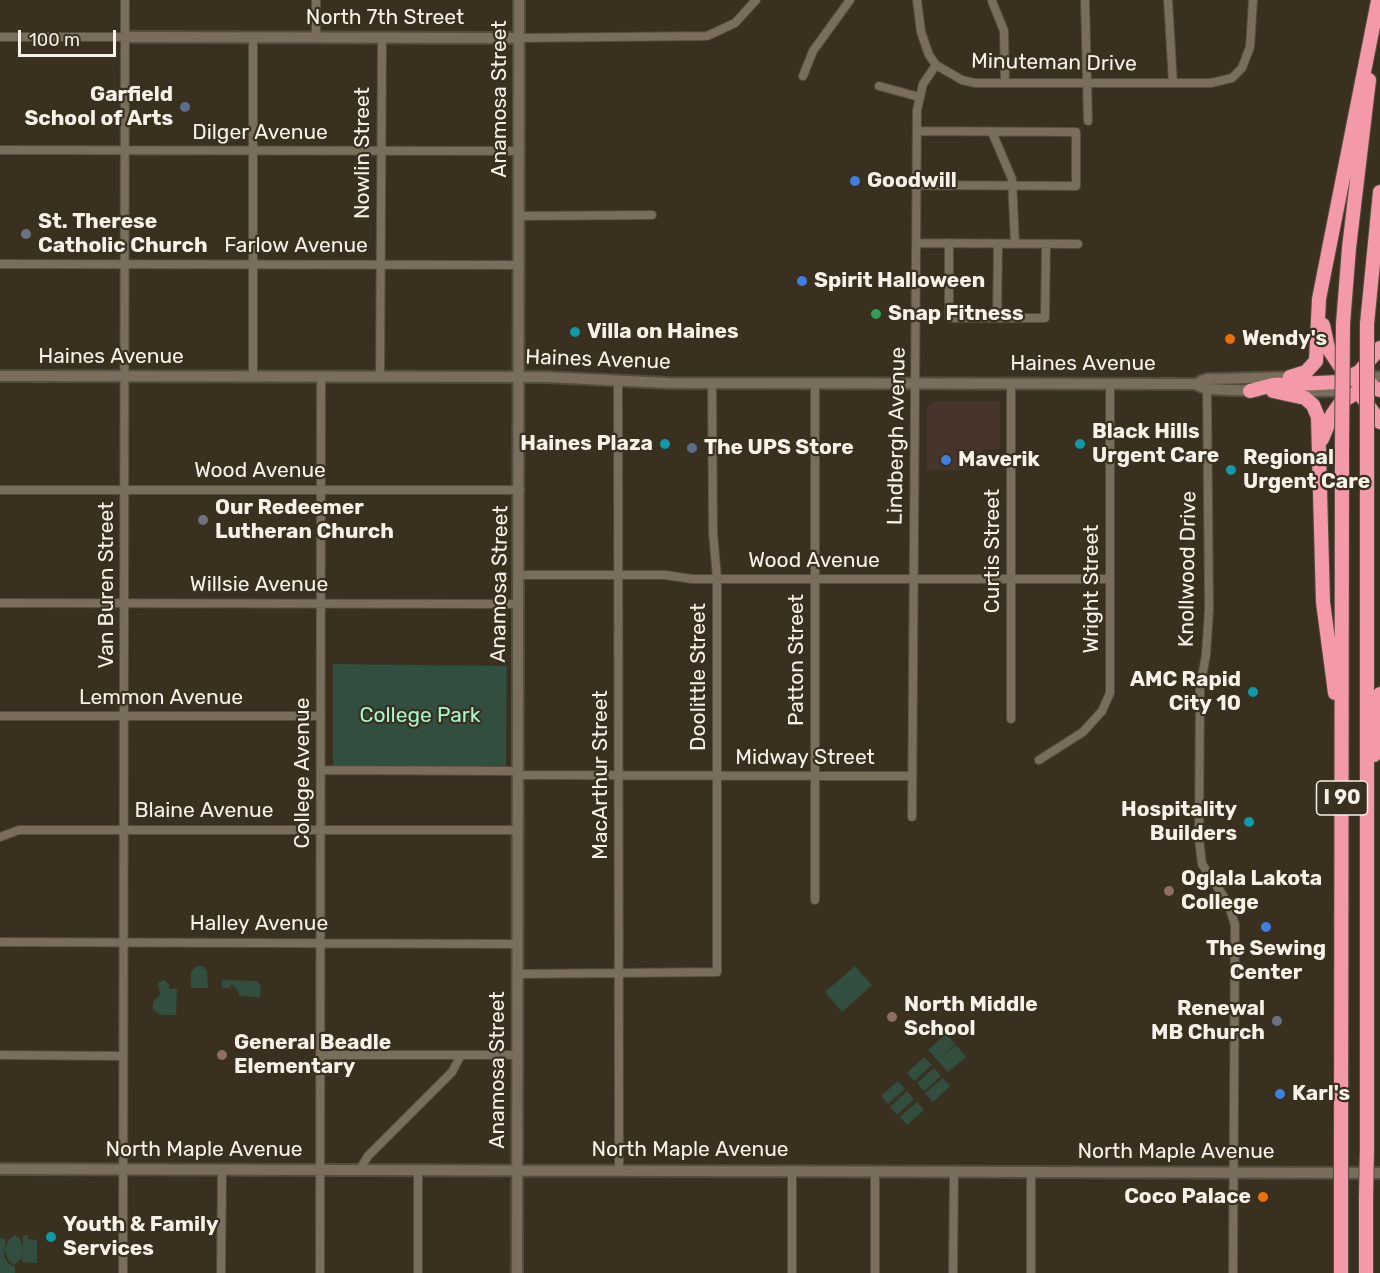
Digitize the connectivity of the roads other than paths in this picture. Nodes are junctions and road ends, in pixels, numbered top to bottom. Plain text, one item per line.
1 (126, 0) edge
2 (316, 0) edge
3 (519, 0) edge
4 (756, 0) edge
5 (850, 0) edge
6 (917, 0) edge
7 (1085, 0) edge
8 (1168, 0) edge
9 (1253, 0) edge
10 (992, 1) edge
11 (1378, 1) edge
12 (0, 37) edge
13 (125, 37) junction
14 (253, 38) junction
15 (316, 38) junction
16 (382, 38) junction
17 (519, 38) junction
18 (936, 65) junction
19 (803, 75) dead end
20 (1005, 82) junction
21 (1088, 83) junction
22 (1173, 83) junction
23 (879, 86) dead end
24 (919, 97) junction
25 (1088, 121) dead end
26 (917, 131) junction
27 (992, 132) junction
28 (0, 150) edge
29 (125, 150) junction
30 (253, 151) junction
31 (381, 151) junction
32 (519, 151) junction
33 (917, 185) junction
34 (1014, 186) junction
35 (1380, 192) edge
36 (652, 215) dead end
37 (519, 216) junction
38 (917, 243) junction
39 (950, 243) junction
40 (998, 243) junction
41 (1015, 244) junction
42 (1046, 244) junction
43 (1078, 244) dead end
44 (0, 264) edge
45 (124, 264) junction
46 (253, 264) junction
47 (381, 264) junction
48 (520, 265) junction
49 (1324, 278) junction
50 (997, 318) junction
51 (1380, 348) edge
52 (0, 376) edge
53 (124, 376) junction
54 (253, 376) junction
55 (1320, 376) joint
56 (321, 377) junction
57 (381, 377) junction
58 (520, 377) junction
59 (1290, 377) junction
60 (618, 381) junction
61 (712, 383) junction
62 (814, 383) junction
63 (915, 383) junction
64 (1011, 383) junction
65 (1110, 383) junction
66 (1207, 384) junction
67 (1362, 384) edge
68 (1250, 391) junction
69 (1272, 391) junction
70 (1380, 422) edge
71 (1320, 459) junction
72 (321, 489) junction
73 (0, 490) edge
74 (125, 490) junction
75 (520, 490) junction
76 (519, 574) junction
77 (619, 575) junction
78 (717, 578) junction
79 (814, 579) junction
80 (1012, 579) junction
81 (1110, 579) junction
82 (913, 580) junction
83 (0, 603) edge
84 (125, 603) junction
85 (321, 603) junction
86 (519, 604) junction
87 (1380, 694) edge
88 (0, 716) edge
89 (125, 716) junction
90 (321, 716) junction
91 (1011, 719) dead end
92 (1342, 737) junction
93 (1038, 760) dead end
94 (321, 770) junction
95 (518, 773) junction
96 (717, 775) junction
97 (815, 775) junction
98 (619, 776) junction
99 (912, 776) junction
100 (912, 817) dead end
101 (124, 829) junction
102 (321, 829) junction
103 (517, 830) junction
104 (0, 837) edge
105 (1367, 844) junction
106 (814, 900) dead end
107 (0, 942) edge
108 (124, 942) junction
109 (321, 942) junction
110 (518, 944) junction
111 (618, 973) junction
112 (518, 974) junction
113 (0, 1055) edge
114 (320, 1055) junction
115 (460, 1055) junction
116 (518, 1055) junction
117 (123, 1056) junction
118 (0, 1169) edge
119 (123, 1169) junction
120 (319, 1169) junction
121 (360, 1169) junction
122 (418, 1169) junction
123 (517, 1169) junction
124 (222, 1170) junction
125 (619, 1170) junction
126 (792, 1170) junction
127 (875, 1171) junction
128 (954, 1172) junction
129 (1031, 1172) junction
130 (1233, 1172) junction
131 (1380, 1173) edge
132 (123, 1273) edge
133 (221, 1273) edge
134 (320, 1273) edge
135 (418, 1273) edge
136 (517, 1273) edge
137 (792, 1273) edge
138 (876, 1273) edge
139 (953, 1273) edge
140 (1031, 1273) edge
141 (1233, 1273) edge
142 (1341, 1273) edge
143 (1366, 1273) edge

1 - 13 street, Van Buren Street
2 - 15 street
3 - 17 main road, Anamosa Street
4 - 17 street, North 7th Street
5 - 19 street
6 - 18 street
7 - 21 street
8 - 22 street
9 - 22 street, Minuteman Drive
10 - 20 street
11 - 49 highway
11 - 92 highway, I 90, bridge
12 - 13 street, North 7th Street
13 - 14 main road, North 7th Street
13 - 29 street, Van Buren Street
14 - 15 main road, North 7th Street
14 - 30 street
15 - 16 main road, North 7th Street
16 - 17 main road, North 7th Street
16 - 31 street, Nowlin Street
17 - 32 main road, Anamosa Street
18 - 20 street, Minuteman Drive
18 - 24 street, Lindbergh Avenue
20 - 21 street, Minuteman Drive
21 - 22 street, Minuteman Drive
21 - 25 street
23 - 24 street
24 - 26 street, Lindbergh Avenue
26 - 27 street
26 - 33 street, Lindbergh Avenue
27 - 34 street
27 - 34 street
28 - 29 street, Dilger Avenue
29 - 30 street, Dilger Avenue
29 - 45 street, Van Buren Street
30 - 31 street, Dilger Avenue
30 - 46 street
31 - 32 street, Dilger Avenue
31 - 47 street, Nowlin Street
32 - 37 main road, Anamosa Street
33 - 34 street
33 - 38 street, Lindbergh Avenue
34 - 41 street
35 - 105 highway, I 90, bridge
36 - 37 street
37 - 48 main road, Anamosa Street
38 - 39 street
38 - 63 street, Lindbergh Avenue
39 - 40 street
39 - 50 street
40 - 41 street
40 - 50 street
41 - 42 street
42 - 43 street
42 - 50 street
44 - 45 street, Farlow Avenue
45 - 46 street, Farlow Avenue
45 - 53 street, Van Buren Street
46 - 47 street, Farlow Avenue
46 - 54 street
47 - 48 street, Farlow Avenue
47 - 57 street, Nowlin Street
48 - 58 main road, Anamosa Street
49 - 59 highway
49 - 67 highway
51 - 67 highway
52 - 53 main road, Haines Avenue
53 - 54 main road, Haines Avenue
53 - 74 street, Van Buren Street
54 - 56 main road, Haines Avenue
55 - 59 main road
55 - 67 highway
56 - 57 main road, Haines Avenue
56 - 72 street, College Avenue
57 - 58 main road, Haines Avenue
58 - 60 main road, Haines Avenue
58 - 75 main road, Anamosa Street
59 - 66 main road
60 - 61 main road, Haines Avenue
60 - 77 street, MacArthur Street
61 - 62 main road, Haines Avenue
61 - 78 street, Doolittle Street
62 - 63 main road, Haines Avenue
62 - 79 street, Patton Street
63 - 64 main road, Haines Avenue
63 - 82 street, Lindbergh Avenue
64 - 65 main road, Haines Avenue
64 - 80 street, Curtis Street
65 - 66 main road, Haines Avenue
65 - 81 street, Wright Street
66 - 68 main road
66 - 130 street, Knollwood Drive
67 - 68 highway
67 - 69 main road
67 - 70 highway
67 - 71 highway
68 - 69 main road
69 - 71 highway
71 - 92 highway
72 - 74 street, Wood Avenue
72 - 75 street, Wood Avenue
72 - 85 street, College Avenue
73 - 74 street, Wood Avenue
74 - 84 street, Van Buren Street
75 - 76 main road, Anamosa Street
76 - 77 street, Wood Avenue
76 - 86 main road, Anamosa Street
77 - 78 street, Wood Avenue
77 - 98 street, MacArthur Street
78 - 79 street, Wood Avenue
78 - 96 street, Doolittle Street
79 - 82 street, Wood Avenue
79 - 97 street, Patton Street
80 - 81 street, Wood Avenue
80 - 82 street, Wood Avenue
80 - 91 street, Curtis Street
81 - 93 street, Wright Street
82 - 99 street, Lindbergh Avenue
83 - 84 street, Willsie Avenue
84 - 85 street, Willsie Avenue
84 - 89 street, Van Buren Street
85 - 86 street, Willsie Avenue
85 - 90 street, College Avenue
86 - 95 main road, Anamosa Street
87 - 105 highway
88 - 89 street, Lemmon Avenue
89 - 90 street, Lemmon Avenue
89 - 101 street, Van Buren Street
90 - 94 street, College Avenue
92 - 142 highway, I 90, bridge
94 - 95 street, Midway Street
94 - 102 street, College Avenue
95 - 98 street, Midway Street
95 - 103 main road, Anamosa Street
96 - 97 street, Midway Street
96 - 98 street, Midway Street
96 - 111 street, Doolittle Street
97 - 99 street, Midway Street
97 - 106 street, Patton Street
98 - 111 street, MacArthur Street
99 - 100 street, Lindbergh Avenue
101 - 102 street, Blaine Avenue
101 - 104 street, Blaine Avenue
101 - 108 street, Van Buren Street
102 - 103 street, Blaine Avenue
102 - 109 street, College Avenue
103 - 110 main road, Anamosa Street
105 - 143 highway, I 90, bridge
107 - 108 street, Halley Avenue
108 - 109 street, Halley Avenue
108 - 117 street, Van Buren Street
109 - 110 street, Halley Avenue
109 - 114 street, College Avenue
110 - 112 main road, Anamosa Street
111 - 112 street
111 - 125 street, MacArthur Street
112 - 116 main road, Anamosa Street
113 - 117 street
114 - 115 street
114 - 120 street, College Avenue
115 - 116 street
115 - 121 street
116 - 123 main road, Anamosa Street
117 - 119 street, Van Buren Street
118 - 119 main road, North Maple Avenue
119 - 124 main road, North Maple Avenue
119 - 132 street, Van Buren Street
120 - 121 main road, North Maple Avenue
120 - 124 main road, North Maple Avenue
120 - 134 street, College Avenue
121 - 122 main road, North Maple Avenue
122 - 123 main road, North Maple Avenue
122 - 135 street
123 - 125 main road, North Maple Avenue
123 - 136 main road, Anamosa Street
124 - 133 street
125 - 126 main road, North Maple Avenue
126 - 127 main road, North Maple Avenue
126 - 137 street
127 - 128 main road, North Maple Avenue
127 - 138 street
128 - 129 main road, North Maple Avenue
128 - 139 street
129 - 130 main road, North Maple Avenue
129 - 140 street
130 - 131 main road, North Maple Avenue
130 - 141 street, Knollwood Drive

